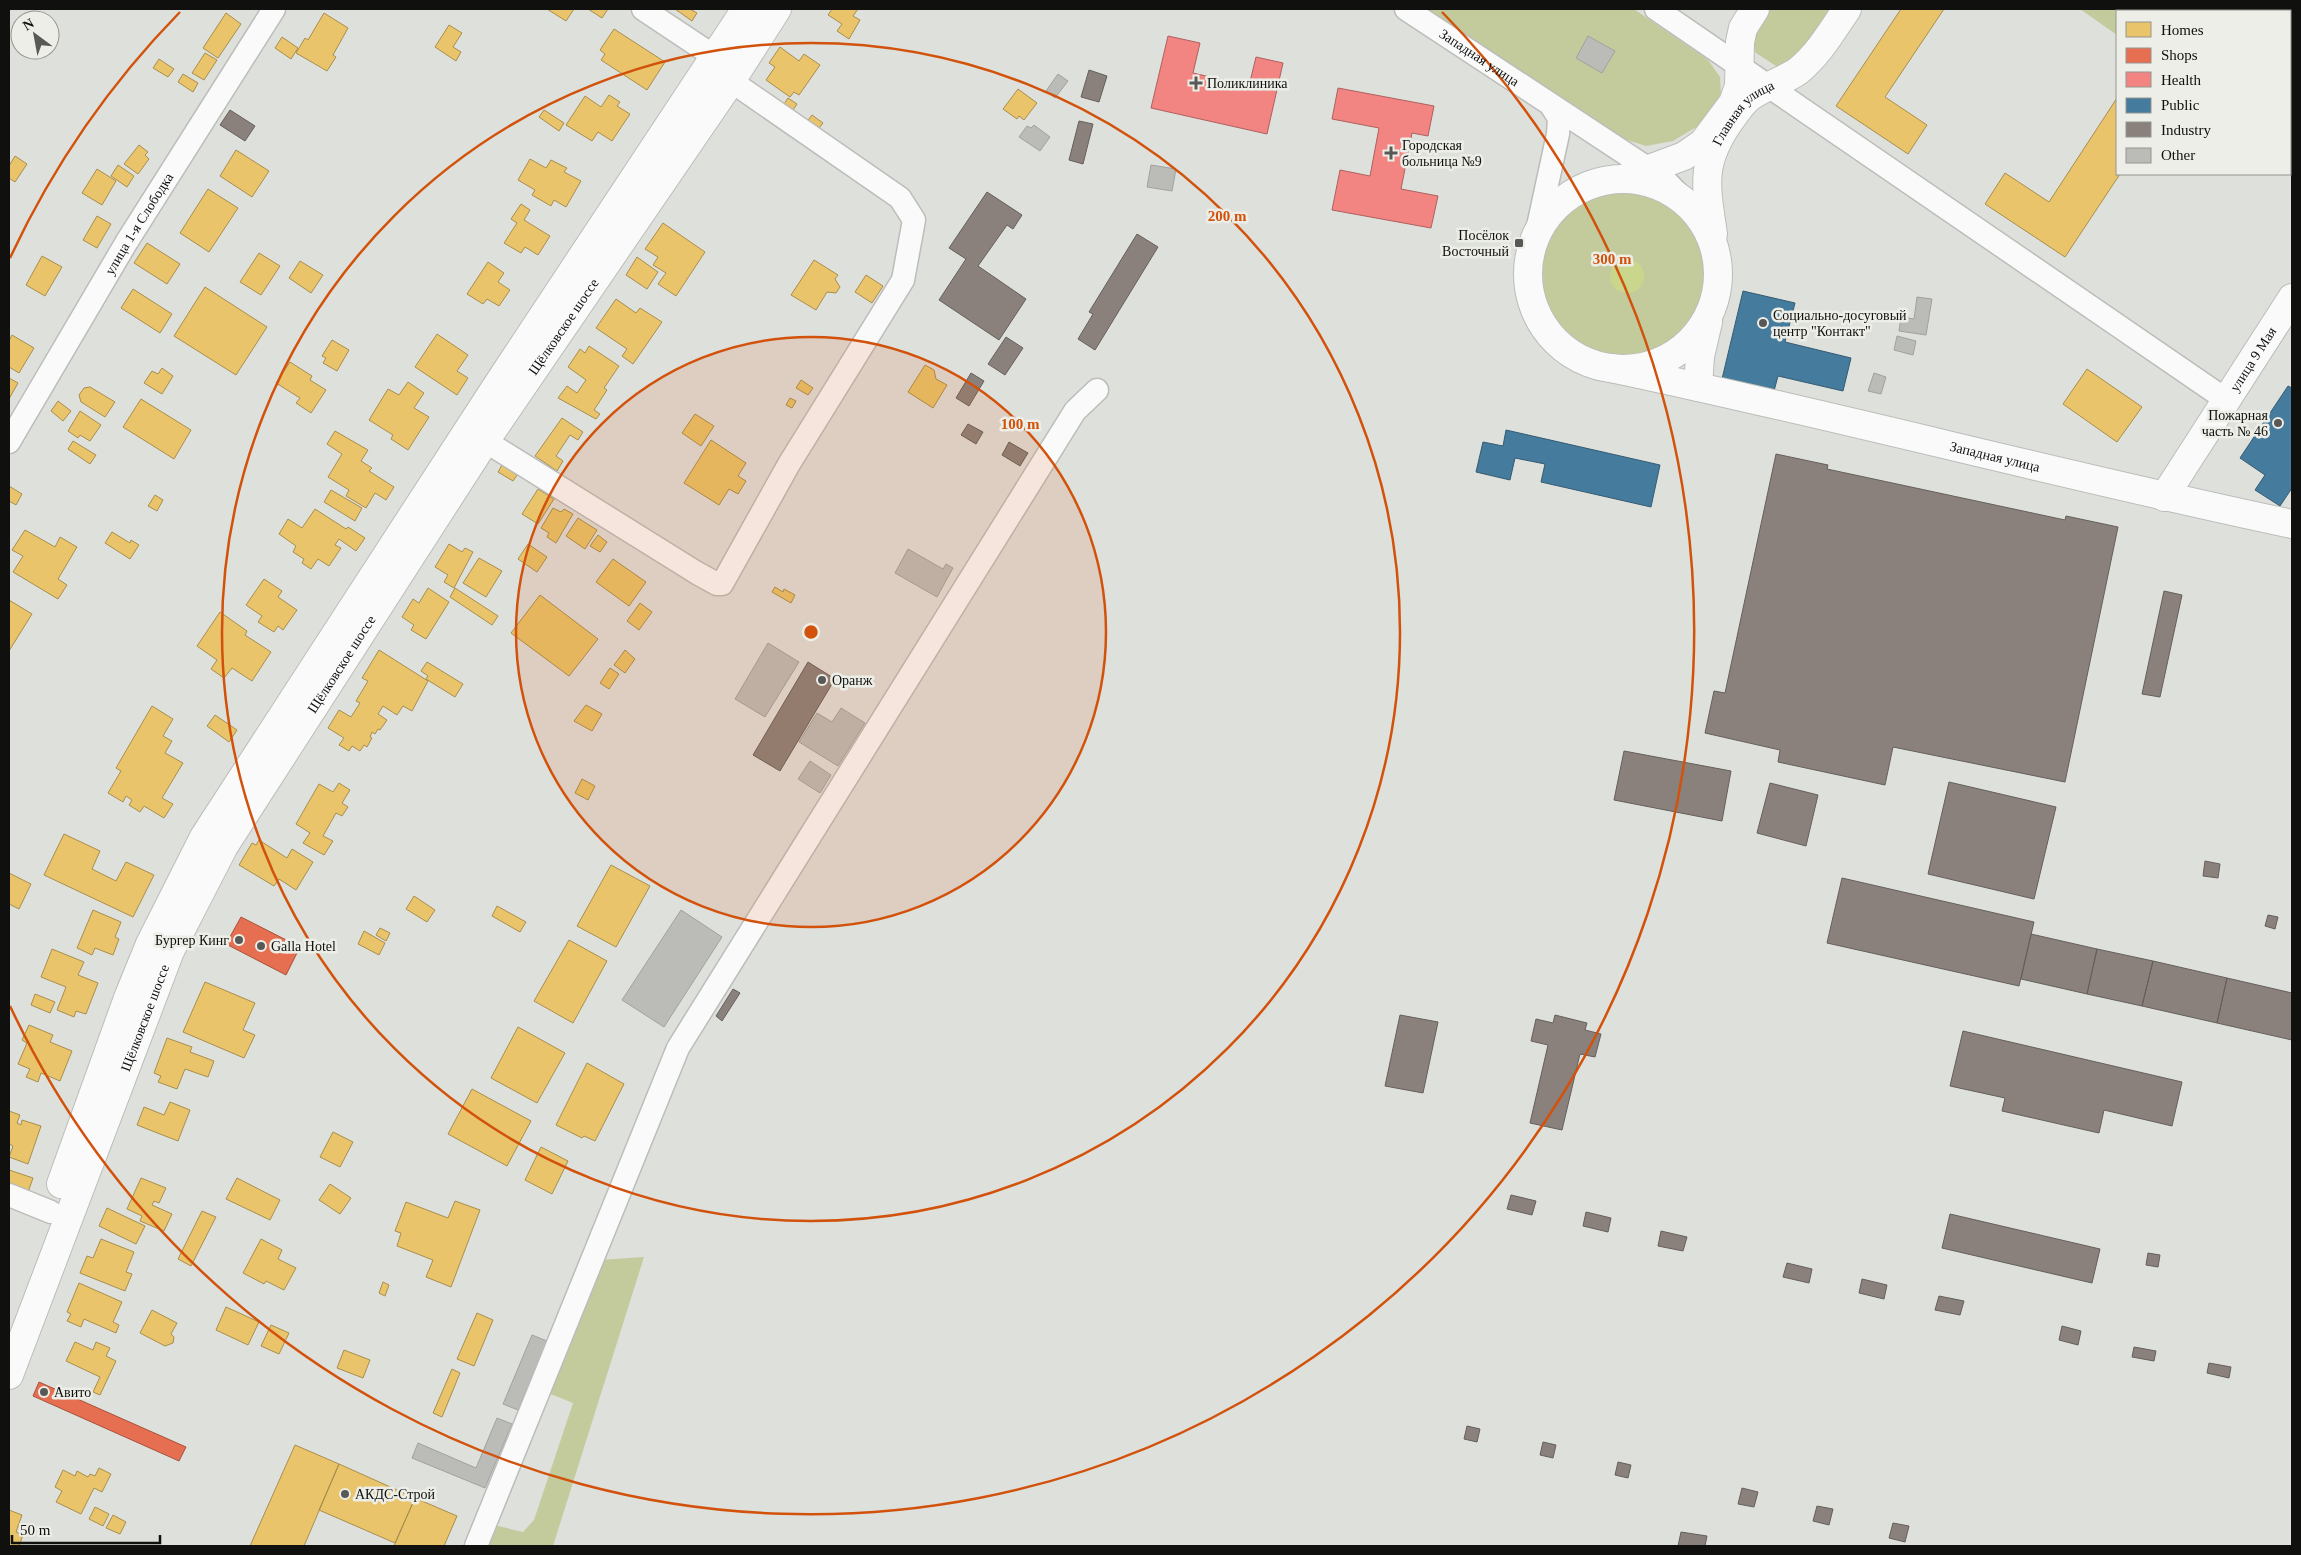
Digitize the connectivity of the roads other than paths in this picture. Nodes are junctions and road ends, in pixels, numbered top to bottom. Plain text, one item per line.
1 (274, 9) edge
2 (643, 9) edge
3 (746, 9) edge
4 (777, 9) edge
5 (1406, 9) edge
6 (1656, 9) edge
7 (1755, 9) edge
8 (1847, 9) edge
9 (715, 57) junction
10 (1739, 64) junction
11 (731, 81) junction
12 (1769, 86) junction
13 (1552, 108) junction
14 (1649, 169) junction
15 (1624, 179) junction
16 (1689, 205) junction
17 (1534, 240) junction
18 (1715, 250) junction
19 (2292, 298) edge
20 (1710, 311) junction
21 (1611, 368) junction
22 (1698, 387) junction
23 (1097, 390) dead end
24 (2226, 400) junction
25 (484, 441) junction
26 (9, 442) edge
27 (2164, 497) junction
28 (2292, 524) edge
29 (9, 1195) edge
30 (51, 1212) junction
31 (9, 1321) edge
32 (9, 1375) edge
33 (476, 1546) edge

1 - 26 street, улица 1-я Слободка
2 - 9 street
3 - 9 main road, Щёлковское шоссе
4 - 11 main road, Щёлковское шоссе
5 - 13 street, Западная улица
6 - 10 street
7 - 10 main road, Главная улица
8 - 12 main road, Главная улица
9 - 30 main road, Щёлковское шоссе
10 - 12 street
10 - 14 main road, Главная улица
11 - 25 main road, Щёлковское шоссе
11 - 25 street
12 - 18 main road, Главная улица
12 - 24 street
13 - 14 street, Западная улица
13 - 17 street
14 - 15 main road, Главная улица
14 - 16 street, Западная улица
15 - 16 main road
15 - 17 main road, Западная улица
16 - 18 main road
17 - 21 main road, Западная улица
18 - 20 main road
19 - 24 main road, улица 9 Мая
20 - 21 main road
20 - 22 main road
21 - 22 main road, Западная улица
22 - 27 main road, Западная улица
23 - 33 street
24 - 27 main road, улица 9 Мая
25 - 32 main road, Щёлковское шоссе
27 - 28 main road, Западная улица
29 - 30 street
30 - 31 main road, Щёлковское шоссе

